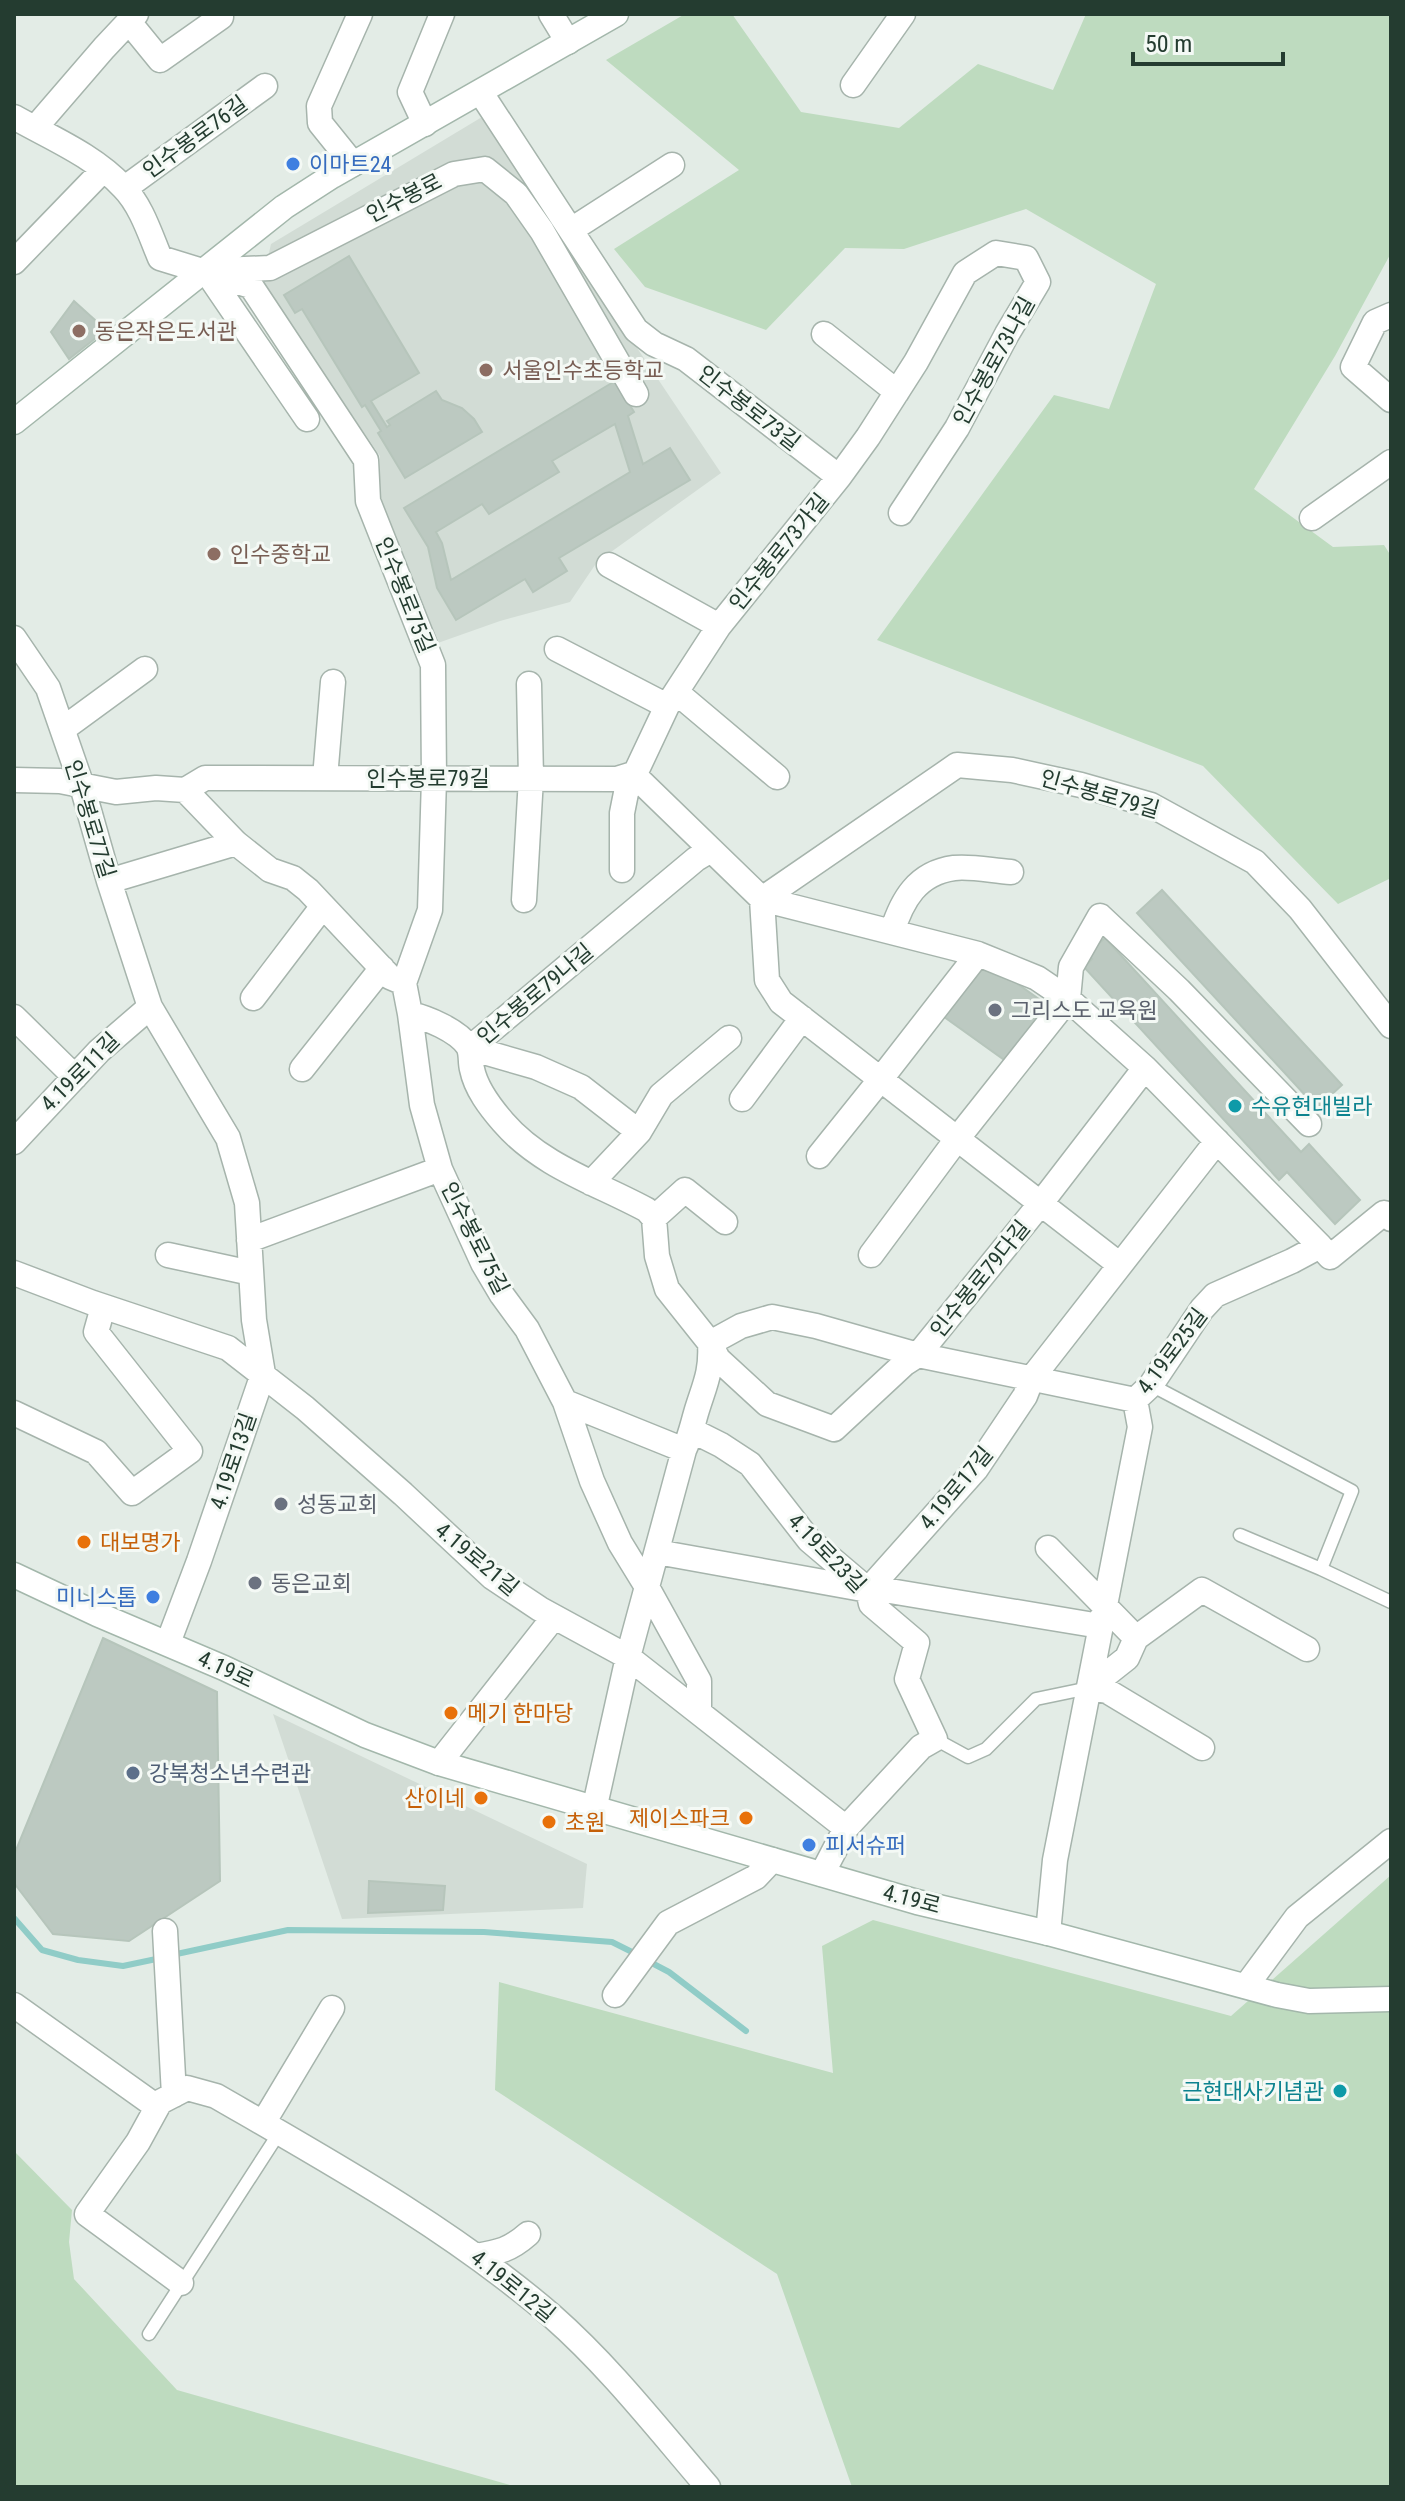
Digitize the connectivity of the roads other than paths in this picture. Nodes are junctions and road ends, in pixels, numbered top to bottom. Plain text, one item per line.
1 (360, 14) edge
2 (442, 14) edge
3 (551, 14) edge
4 (616, 14) edge
5 (903, 14) edge
6 (221, 17) dead end
7 (133, 18) edge
8 (568, 42) junction
9 (853, 85) dead end
10 (265, 86) dead end
11 (481, 93) junction
12 (24, 123) edge
13 (425, 124) junction
14 (353, 164) junction
15 (672, 165) dead end
16 (103, 170) junction
17 (125, 188) junction
18 (571, 230) junction
19 (14, 262) edge
20 (206, 271) junction
21 (1391, 315) edge
22 (824, 334) dead end
23 (897, 392) junction
24 (636, 394) dead end
25 (1391, 400) edge
26 (307, 419) dead end
27 (14, 422) edge
28 (1391, 462) edge
29 (839, 477) junction
30 (901, 513) dead end
31 (1312, 518) dead end
32 (609, 565) dead end
33 (719, 626) junction
34 (14, 638) edge
35 (557, 649) dead end
36 (145, 669) dead end
37 (333, 682) dead end
38 (529, 684) dead end
39 (672, 699) junction
40 (63, 729) junction
41 (633, 774) junction
42 (777, 777) dead end
43 (325, 778) junction
44 (531, 778) junction
45 (434, 779) junction
46 (14, 780) edge
47 (82, 786) junction
48 (185, 790) junction
49 (236, 843) junction
50 (711, 850) junction
51 (622, 870) dead end
52 (1011, 872) dead end
53 (109, 881) junction
54 (762, 899) junction
55 (524, 900) dead end
56 (323, 906) junction
57 (892, 932) junction
58 (978, 954) junction
59 (382, 968) junction
60 (404, 983) junction
61 (253, 998) dead end
62 (1068, 999) junction
63 (150, 1007) junction
64 (410, 1014) junction
65 (14, 1017) edge
66 (802, 1018) junction
67 (1391, 1026) edge
68 (729, 1038) dead end
69 (470, 1048) junction
70 (1145, 1068) junction
71 (302, 1069) dead end
72 (75, 1077) junction
73 (880, 1080) junction
74 (742, 1099) dead end
75 (1309, 1124) dead end
76 (639, 1132) junction
77 (957, 1139) junction
78 (1217, 1141) junction
79 (14, 1142) edge
80 (819, 1156) dead end
81 (440, 1169) junction
82 (591, 1183) junction
83 (1041, 1203) junction
84 (1388, 1216) edge
85 (654, 1218) junction
86 (725, 1222) dead end
87 (249, 1240) junction
88 (1320, 1246) junction
89 (168, 1255) dead end
90 (871, 1255) dead end
91 (1120, 1265) junction
92 (14, 1273) edge
93 (251, 1273) junction
94 (103, 1307) junction
95 (710, 1343) junction
96 (918, 1355) junction
97 (263, 1374) junction
98 (1032, 1378) junction
99 (1143, 1392) junction
100 (565, 1402) junction
101 (14, 1413) edge
102 (688, 1441) junction
103 (1240, 1535) dead end
104 (1048, 1548) dead end
105 (657, 1552) junction
106 (1321, 1569) junction
107 (14, 1575) edge
108 (647, 1587) junction
109 (868, 1590) junction
110 (1391, 1602) edge
111 (1102, 1616) junction
112 (554, 1617) junction
113 (1136, 1638) junction
114 (168, 1643) junction
115 (1307, 1649) dead end
116 (628, 1657) junction
117 (1089, 1688) junction
118 (699, 1711) junction
119 (935, 1739) junction
120 (1202, 1748) dead end
121 (439, 1763) junction
122 (594, 1810) junction
123 (846, 1828) junction
124 (1391, 1841) edge
125 (772, 1860) junction
126 (822, 1874) junction
127 (165, 1931) dead end
128 (1048, 1933) junction
129 (1246, 1986) junction
130 (615, 1995) dead end
131 (1391, 1999) edge
132 (14, 2005) edge
133 (332, 2008) dead end
134 (166, 2101) junction
135 (271, 2128) junction
136 (528, 2234) dead end
137 (476, 2256) junction
138 (181, 2283) junction
139 (149, 2334) dead end
140 (708, 2487) edge

1 - 14 street
2 - 13 street
3 - 8 street
4 - 8 street
5 - 9 street
6 - 7 street
7 - 12 street
8 - 11 street
10 - 17 street, 인수봉로76길
11 - 13 street
11 - 18 street, 인수봉로73길
12 - 16 street, 인수봉로76길
13 - 14 street
14 - 20 street
15 - 18 street
16 - 17 street, 인수봉로76길
16 - 19 street
17 - 20 street, 인수봉로76길
18 - 29 street, 인수봉로73길
20 - 24 street, 인수봉로
20 - 26 street
20 - 27 street
20 - 45 street, 인수봉로75길
21 - 25 street
22 - 23 street
23 - 29 street, 인수봉로73나길
23 - 30 street, 인수봉로73나길
28 - 31 street
29 - 33 street, 인수봉로73가길
32 - 33 street, 인수봉로73가길
33 - 39 street, 인수봉로73가길
34 - 40 street, 인수봉로77길
35 - 39 street
36 - 40 street
37 - 43 street
38 - 44 street
39 - 41 street, 인수봉로73가길
39 - 42 street
40 - 47 street, 인수봉로77길
41 - 44 street, 인수봉로79길
41 - 50 street
41 - 51 street
43 - 45 street, 인수봉로79길
43 - 48 street, 인수봉로79길
44 - 45 street, 인수봉로79길
44 - 55 street
45 - 60 street, 인수봉로75길
46 - 47 street, 인수봉로79길
47 - 48 street, 인수봉로79길
47 - 53 street, 인수봉로77길
48 - 49 street
49 - 53 street
49 - 56 street
50 - 54 street
50 - 69 street, 인수봉로79나길
52 - 57 street
53 - 63 street, 인수봉로77길
54 - 57 street
54 - 66 street, 인수봉로79다길
54 - 67 street, 인수봉로79길
56 - 59 street
56 - 61 street
57 - 58 street
58 - 62 street
58 - 73 street
59 - 60 street
59 - 71 street
60 - 64 street, 인수봉로75길
62 - 70 street
62 - 75 street
62 - 77 street
63 - 72 street, 4.19로11길
63 - 87 street, 4.19로13길
64 - 69 street
64 - 81 street, 인수봉로75길
65 - 72 street
66 - 73 street, 인수봉로79다길
66 - 74 street
68 - 76 street
69 - 76 street, 인수봉로79나길
69 - 82 street
70 - 78 street
70 - 83 street
72 - 79 street, 4.19로11길
73 - 77 street, 인수봉로79다길
73 - 80 street
76 - 82 street
77 - 83 street, 인수봉로79다길
77 - 90 street
78 - 88 street
78 - 91 street
81 - 87 street
81 - 100 street, 인수봉로75길
82 - 85 street
83 - 91 street, 인수봉로79다길
83 - 96 street, 인수봉로79다길
84 - 88 street, 4.19로25길
85 - 86 street
85 - 95 street
87 - 93 street, 4.19로13길
88 - 99 street, 4.19로25길
89 - 93 street
91 - 98 street
92 - 94 street, 4.19로21길
93 - 97 street, 4.19로13길
94 - 97 street, 4.19로21길
94 - 101 street
95 - 96 street
95 - 96 street
95 - 102 street
96 - 98 street
97 - 112 street, 4.19로21길
97 - 114 street, 4.19로13길
98 - 99 street
98 - 109 street, 4.19로17길
99 - 106 lane
99 - 111 street, 4.19로25길
100 - 102 street
100 - 108 street, 인수봉로75길
102 - 105 street
102 - 109 street, 4.19로23길
103 - 106 lane
104 - 111 street
105 - 108 street
105 - 109 street
106 - 110 lane
107 - 114 street, 4.19로
108 - 116 street
108 - 118 street
109 - 111 street
109 - 119 street, 4.19로23길
111 - 113 street
111 - 117 street, 4.19로25길
112 - 116 street, 4.19로21길
112 - 121 street
113 - 115 street
113 - 117 street
114 - 121 street, 4.19로
116 - 118 street, 4.19로21길
116 - 122 street
117 - 119 lane
117 - 120 street
117 - 128 street, 4.19로25길
118 - 123 street, 4.19로21길
119 - 123 street
121 - 122 street, 4.19로
122 - 125 street, 4.19로
123 - 126 street
124 - 129 street
125 - 126 street, 4.19로
125 - 130 street
126 - 128 street, 4.19로
127 - 134 street
128 - 129 street, 4.19로
129 - 131 street, 4.19로
132 - 134 street
133 - 135 street
134 - 135 street, 4.19로12길
134 - 138 street
135 - 137 street, 4.19로12길
135 - 138 lane
136 - 137 street
137 - 140 street, 4.19로12길
138 - 139 lane

